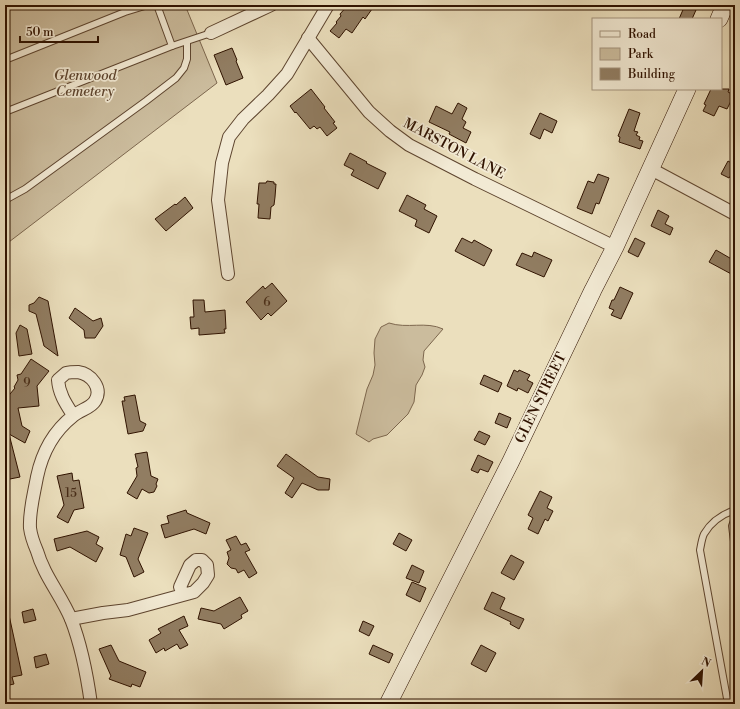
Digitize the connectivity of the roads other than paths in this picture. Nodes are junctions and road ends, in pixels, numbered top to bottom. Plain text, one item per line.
1 (148, 5) edge
2 (157, 5) edge
3 (271, 5) edge
4 (328, 5) edge
5 (725, 5) edge
6 (719, 18) edge
7 (211, 33) joint
8 (308, 38) junction
9 (187, 42) junction
10 (172, 46) junction
11 (5, 60) edge
12 (687, 90) edge
13 (5, 112) edge
14 (651, 169) junction
15 (5, 200) edge
16 (735, 214) edge
17 (615, 247) junction
18 (228, 274) dead end
19 (73, 415) dead end
20 (735, 510) edge
21 (735, 518) edge
22 (735, 549) edge
23 (183, 594) dead end
24 (71, 620) junction
25 (91, 704) edge
26 (388, 704) edge
27 (728, 704) edge

1 - 11 lane
2 - 10 lane
3 - 7 street
4 - 8 street
5 - 6 street
7 - 9 lane
8 - 17 street, MARSTON LANE
8 - 18 street
9 - 10 lane
9 - 15 lane
10 - 13 lane
12 - 14 street, GLEN STREET
14 - 16 street
14 - 17 street, GLEN STREET
17 - 26 street, GLEN STREET
19 - 24 street
20 - 27 lane
21 - 22 lane
23 - 24 street
24 - 25 street

